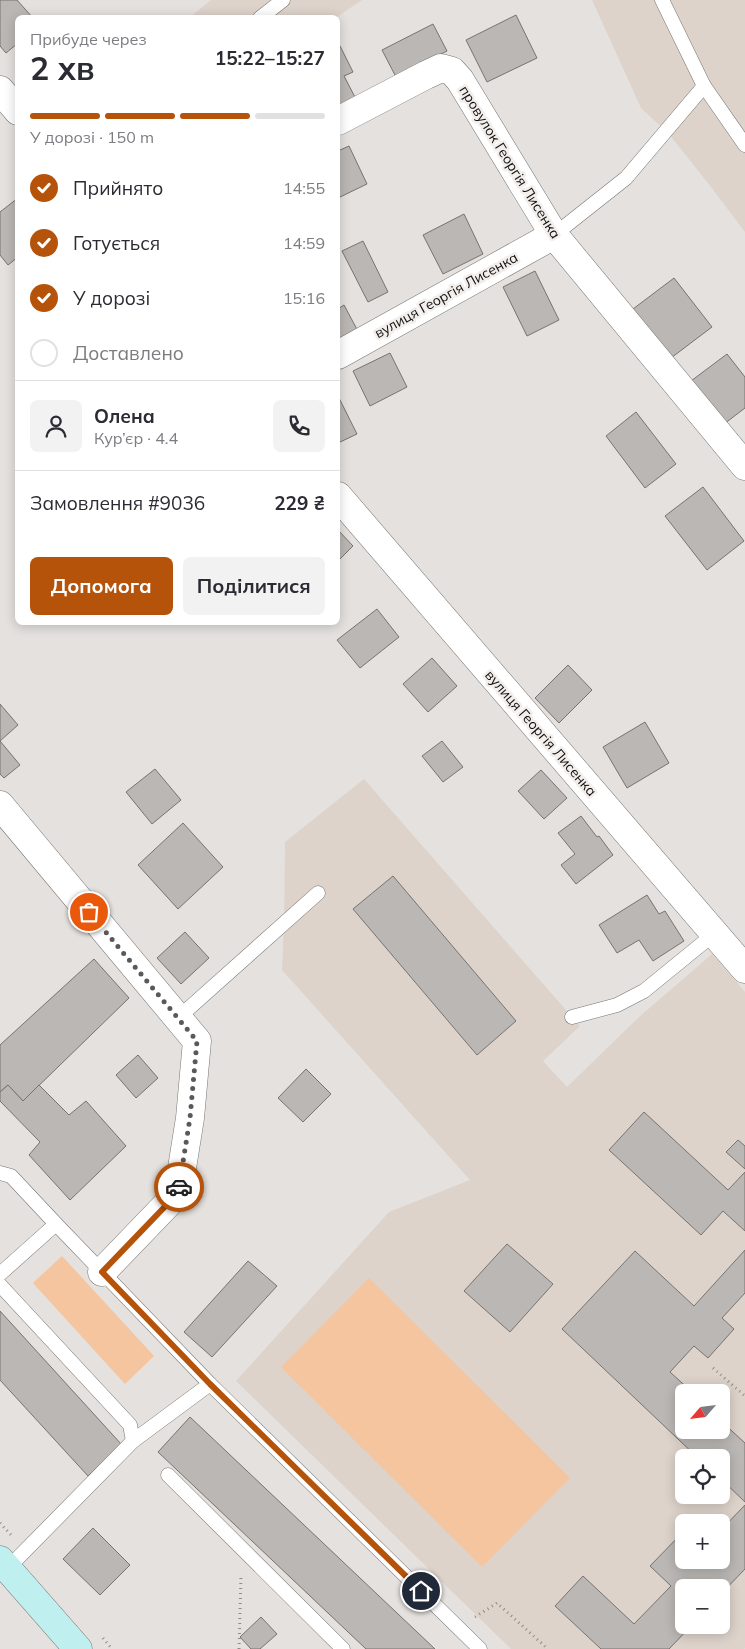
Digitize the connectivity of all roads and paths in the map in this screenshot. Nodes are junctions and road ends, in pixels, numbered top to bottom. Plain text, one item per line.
1 (283, 0) edge
2 (662, 0) edge
3 (264, 15) edge
4 (704, 86) junction
5 (0, 90) edge
6 (15, 108) edge
7 (340, 120) edge
8 (745, 145) edge
9 (554, 235) junction
10 (340, 354) edge
11 (745, 466) edge
12 (340, 498) edge
13 (0, 805) edge
14 (318, 893) dead end
15 (714, 934) junction
16 (745, 970) edge
17 (572, 1017) dead end
18 (178, 1018) junction
19 (0, 1173) edge
20 (56, 1224) junction
21 (102, 1272) junction
22 (0, 1274) edge
23 (0, 1285) edge
24 (713, 1368) dead end
25 (210, 1384) junction
26 (745, 1396) edge
27 (133, 1441) junction
28 (168, 1475) dead end
29 (246, 1553) junction
30 (4, 1564) edge
31 (463, 1632) junction
32 (78, 1649) edge
33 (239, 1649) edge
34 (343, 1649) edge
35 (480, 1649) edge
36 (548, 1649) edge

1 - 3 lane
2 - 4 lane
4 - 8 lane
4 - 9 lane
5 - 6 street
7 - 9 street, провулок Георгія Лисенка
9 - 10 street, вулиця Георгія Лисенка
9 - 11 street, провулок Георгія Лисенка
12 - 15 street, вулиця Георгія Лисенка
13 - 18 street
14 - 18 lane
15 - 16 street, вулиця Георгія Лисенка
15 - 17 lane
18 - 21 street
19 - 20 lane
20 - 21 lane
20 - 22 lane
21 - 25 lane
23 - 27 lane
24 - 26 path
25 - 27 lane
25 - 31 lane
27 - 30 lane
28 - 29 lane
29 - 33 path
29 - 34 lane
30 - 32 main road
31 - 35 lane
31 - 36 path

